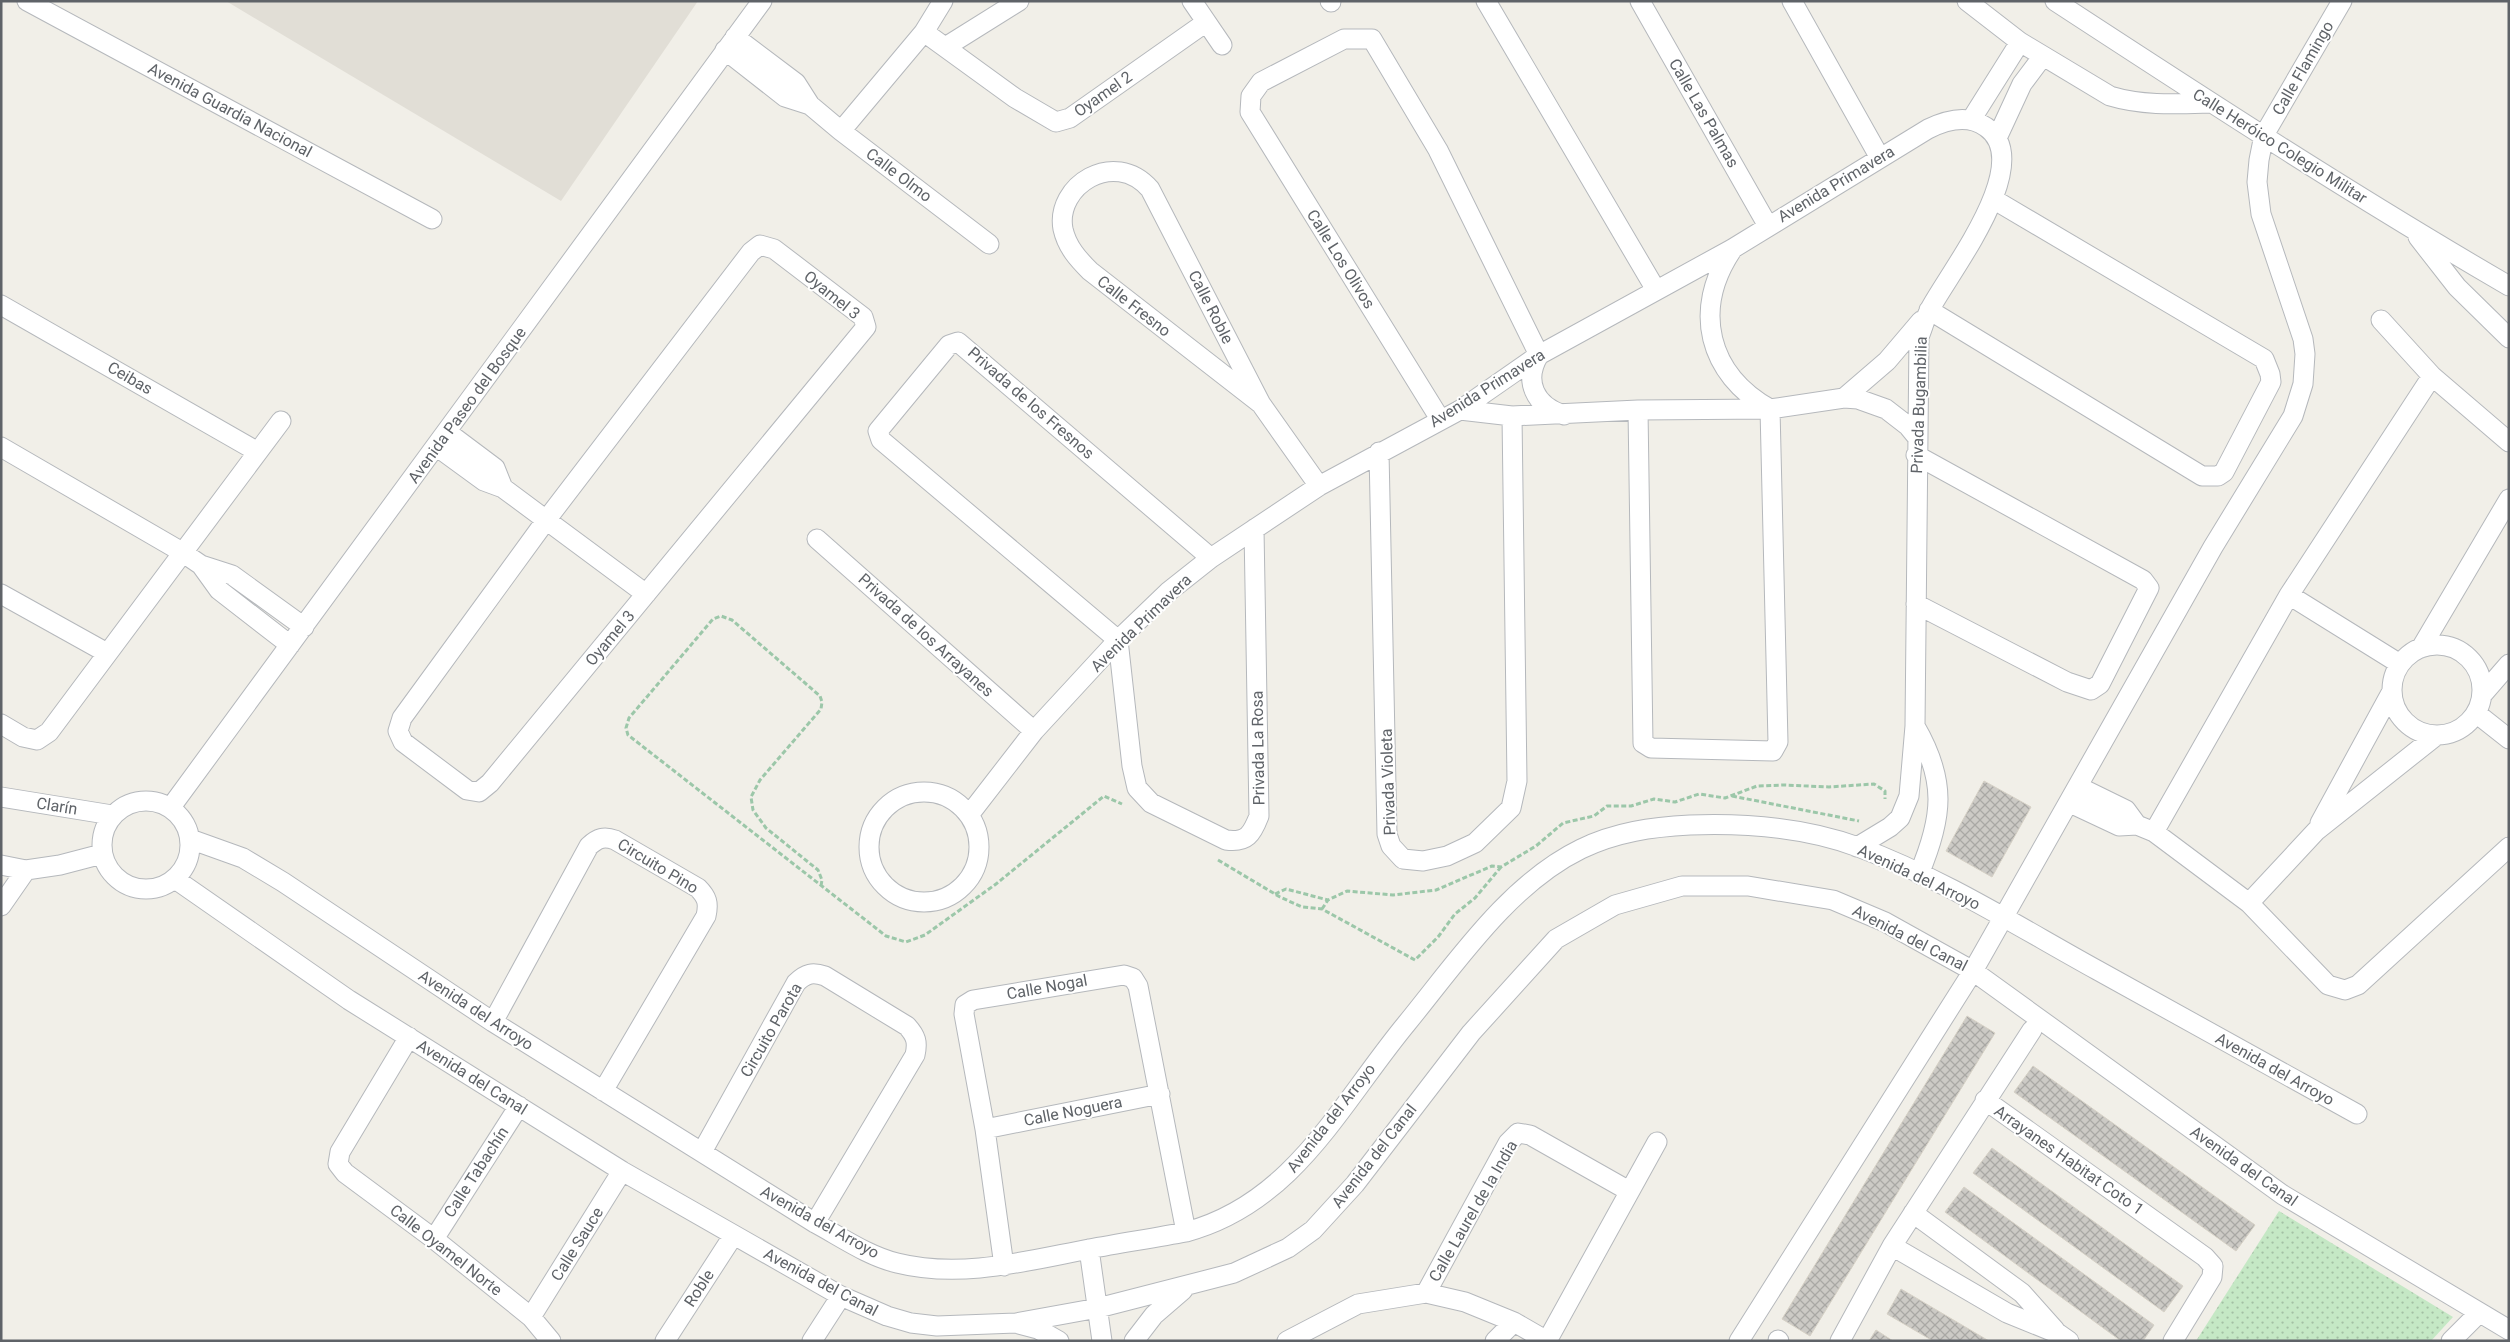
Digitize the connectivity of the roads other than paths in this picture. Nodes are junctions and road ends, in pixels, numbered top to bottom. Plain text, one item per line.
1 (27, 1) edge
2 (762, 1) edge
3 (943, 1) edge
4 (1019, 1) edge
5 (1192, 1) edge
6 (1486, 1) edge
7 (1640, 1) edge
8 (1792, 1) edge
9 (1967, 1) edge
10 (2055, 1) edge
11 (2342, 1) edge
12 (1205, 23) junction
13 (924, 32) junction
14 (2020, 42) junction
15 (730, 44) junction
16 (1222, 45) dead end
17 (947, 46) junction
18 (2043, 56) junction
19 (2210, 103) junction
20 (1971, 120) junction
21 (841, 131) junction
22 (2264, 136) junction
23 (1997, 138) junction
24 (1880, 158) junction
25 (1084, 182) joint
26 (1993, 199) junction
27 (432, 219) dead end
28 (1768, 226) junction
29 (2413, 230) junction
30 (990, 244) dead end
31 (1732, 249) junction
32 (2509, 286) edge
33 (1656, 290) junction
34 (1, 305) edge
35 (1929, 310) junction
36 (2381, 320) dead end
37 (2509, 338) edge
38 (1539, 355) junction
39 (2432, 376) junction
40 (1844, 398) junction
41 (1261, 404) junction
42 (1460, 410) junction
43 (1638, 410) junction
44 (1770, 410) junction
45 (1564, 415) junction
46 (1512, 416) junction
47 (1440, 419) junction
48 (280, 421) dead end
49 (441, 439) junction
50 (2509, 442) edge
51 (1916, 446) junction
52 (1, 447) edge
53 (258, 452) junction
54 (1379, 452) junction
55 (1319, 486) junction
56 (2509, 499) edge
57 (547, 519) junction
58 (1254, 529) junction
59 (817, 539) dead end
60 (182, 552) junction
61 (1211, 558) junction
62 (201, 565) junction
63 (1, 594) edge
64 (646, 594) junction
65 (2289, 595) junction
66 (1916, 604) junction
67 (304, 627) junction
68 (1118, 640) junction
69 (290, 645) junction
70 (2421, 648) junction
71 (107, 653) junction
72 (2400, 664) junction
73 (2509, 664) edge
74 (2392, 691) junction
75 (2482, 694) junction
76 (2476, 713) junction
77 (1, 724) edge
78 (1915, 726) junction
79 (1034, 731) junction
80 (2437, 735) junction
81 (2509, 739) edge
82 (2079, 787) junction
83 (1, 797) edge
84 (2070, 803) junction
85 (171, 807) junction
86 (112, 815) junction
87 (969, 815) junction
88 (2146, 829) junction
89 (2316, 831) junction
90 (190, 839) junction
91 (1857, 847) junction
92 (2509, 847) edge
93 (102, 854) junction
94 (1, 865) edge
95 (26, 870) junction
96 (1919, 874) junction
97 (175, 879) junction
98 (2249, 903) junction
99 (1, 906) edge
100 (2002, 918) junction
101 (1973, 971) junction
102 (493, 1022) junction
103 (2032, 1030) dead end
104 (408, 1037) junction
105 (603, 1091) junction
106 (1160, 1094) junction
107 (1985, 1100) junction
108 (519, 1106) junction
109 (2357, 1114) dead end
110 (985, 1129) junction
111 (1657, 1142) dead end
112 (702, 1152) junction
113 (622, 1171) junction
114 (1629, 1191) junction
115 (1913, 1213) junction
116 (815, 1223) junction
117 (1186, 1232) junction
118 (734, 1236) junction
119 (434, 1239) junction
120 (1892, 1246) junction
121 (1089, 1249) junction
122 (1004, 1266) junction
123 (1188, 1286) junction
124 (1426, 1294) junction
125 (841, 1296) junction
126 (1098, 1308) junction
127 (2480, 1313) junction
128 (531, 1317) junction
129 (1514, 1322) junction
130 (1016, 1323) junction
131 (2509, 1330) edge
132 (2064, 1337) edge
133 (551, 1341) edge
134 (665, 1341) edge
135 (812, 1341) edge
136 (1059, 1341) edge
137 (1102, 1341) edge
138 (1134, 1341) edge
139 (1287, 1341) edge
140 (1495, 1341) edge
141 (1547, 1341) edge
142 (1739, 1341) edge
143 (1840, 1341) edge
144 (2173, 1341) edge
145 (2451, 1341) edge

1 - 27 street, Avenida Guardia Nacional
2 - 15 street, Avenida Paseo del Bosque
3 - 13 street
4 - 17 street
5 - 12 street
6 - 33 street
7 - 28 street, Calle Las Palmas
8 - 24 street
9 - 14 street
10 - 19 street, Calle Heróico Colegio Militar
11 - 22 street, Calle Flamingo
12 - 16 street
12 - 17 street, Oyamel 2
13 - 17 street, Oyamel 2
13 - 21 street
14 - 18 street
14 - 20 street
15 - 21 street, Calle Olmo
15 - 49 street, Avenida Paseo del Bosque
18 - 19 street
18 - 23 street
19 - 22 street, Calle Heróico Colegio Militar
20 - 23 street
20 - 24 street, Avenida Primavera
21 - 30 street, Calle Olmo
22 - 29 street, Calle Heróico Colegio Militar
22 - 82 street, Calle Flamingo
23 - 26 street, Privada Bugambilia
24 - 28 street, Avenida Primavera
25 - 41 street, Calle Roble
25 - 41 street, Calle Fresno
26 - 35 street, Privada Bugambilia
26 - 35 street
28 - 31 street, Avenida Primavera
29 - 32 street, Calle Heróico Colegio Militar
29 - 37 street
31 - 33 street, Avenida Primavera
31 - 44 street
33 - 38 street, Avenida Primavera
34 - 53 street, Ceibas
35 - 40 street
35 - 51 street, Privada Bugambilia
36 - 39 street
38 - 42 street, Avenida Primavera
38 - 45 street
38 - 47 street, Calle Los Olivos
39 - 50 street
39 - 65 street
40 - 44 street
40 - 51 street
41 - 55 street, Calle Roble
42 - 46 street
42 - 47 street, Avenida Primavera
43 - 44 street
43 - 44 street
43 - 45 street
45 - 46 street
46 - 54 street, Privada Violeta
47 - 54 street, Avenida Primavera
48 - 53 street
49 - 57 street
49 - 67 street, Avenida Paseo del Bosque
51 - 66 street, Privada Bugambilia
51 - 66 street
52 - 60 street
53 - 60 street
54 - 55 street, Avenida Primavera
55 - 58 street, Avenida Primavera
56 - 70 street
57 - 64 street
57 - 64 street, Oyamel 3
57 - 64 street, Oyamel 3
58 - 61 street, Avenida Primavera
58 - 68 street, Privada La Rosa
59 - 79 street, Privada de los Arrayanes
60 - 62 street
60 - 71 street
61 - 68 street, Avenida Primavera
61 - 68 street, Privada de los Fresnos
62 - 67 street
62 - 69 street
63 - 71 street
65 - 72 street
65 - 88 street
66 - 78 street, Privada Bugambilia
67 - 69 street, Avenida Paseo del Bosque
68 - 79 street, Avenida Primavera
69 - 85 street, Avenida Paseo del Bosque
70 - 72 street
70 - 75 street
71 - 77 street
72 - 74 street
73 - 75 street
74 - 80 street
74 - 89 street
75 - 76 street
76 - 80 street
76 - 81 street
78 - 91 street, Privada Bugambilia
78 - 96 street, Privada Bugambilia
79 - 87 street, Avenida Primavera
80 - 89 street
82 - 84 street, Calle Flamingo
82 - 88 street
83 - 86 street, Clarín
84 - 88 street
84 - 100 street, Calle Flamingo
85 - 86 street
85 - 90 street
86 - 93 street
87 - 87 street
88 - 98 street
89 - 98 street
90 - 97 street
90 - 102 street, Avenida del Arroyo
91 - 96 street, Avenida del Arroyo
91 - 117 street, Avenida del Arroyo
92 - 98 street
93 - 95 street
93 - 97 street
94 - 95 street
95 - 99 street
96 - 100 street, Avenida del Arroyo
97 - 104 street, Avenida del Canal
100 - 101 street, Calle Flamingo
100 - 109 street, Avenida del Arroyo
101 - 123 street, Avenida del Canal
101 - 127 street, Avenida del Canal
101 - 142 street, Calle Flamingo
102 - 105 street, Avenida del Arroyo
102 - 105 street, Circuito Pino
103 - 107 street
104 - 108 street, Avenida del Canal
104 - 119 street, Calle Oyamel Norte
105 - 112 street, Avenida del Arroyo
106 - 110 street, Calle Noguera
106 - 110 street, Calle Nogal
106 - 117 street, Calle Nogal
107 - 115 street, Arrayanes Habitat Coto 1
107 - 144 street, Arrayanes Habitat Coto 1
108 - 113 street, Avenida del Canal
108 - 119 street, Calle Tabachín
110 - 122 street, Calle Nogal
111 - 114 street
112 - 116 street, Avenida del Arroyo
112 - 116 street, Circuito Parota
113 - 118 street, Avenida del Canal
113 - 128 street, Calle Sauce
114 - 124 street, Calle Laurel de la India
114 - 141 street
115 - 120 street, Arrayanes Habitat Coto 1
115 - 132 street
116 - 122 street, Avenida del Arroyo
117 - 121 street, Avenida del Arroyo
118 - 125 street, Avenida del Canal
118 - 134 street, Roble
119 - 128 street, Calle Oyamel Norte
120 - 132 street
120 - 143 street, Arrayanes Habitat Coto 1
121 - 122 street, Avenida del Arroyo
121 - 126 street
123 - 126 street, Avenida del Canal
123 - 138 street
124 - 129 street
124 - 139 street
125 - 130 street, Avenida del Canal
125 - 135 street
126 - 130 street, Avenida del Canal
126 - 137 street
127 - 131 street, Avenida del Canal
127 - 145 street
128 - 133 street, Calle Oyamel Norte
129 - 140 street
129 - 141 street
130 - 136 street

